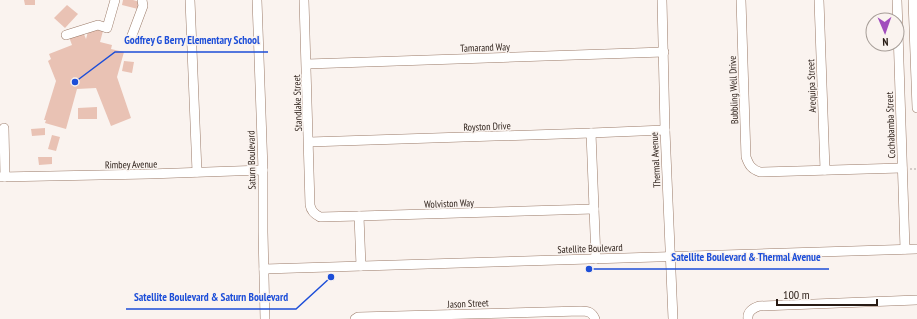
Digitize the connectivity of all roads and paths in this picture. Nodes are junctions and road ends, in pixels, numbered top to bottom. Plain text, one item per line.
1 (115, 0) edge
2 (142, 0) edge
3 (190, 0) edge
4 (257, 0) edge
5 (304, 0) edge
6 (662, 0) edge
7 (741, 0) edge
8 (819, 0) edge
9 (897, 0) edge
10 (913, 0) edge
11 (66, 35) dead end
12 (132, 38) dead end
13 (664, 52) junction
14 (307, 64) junction
15 (917, 108) edge
16 (4, 128) dead end
17 (665, 130) junction
18 (591, 134) junction
19 (309, 142) junction
20 (906, 169) junction
21 (917, 169) edge
22 (263, 170) junction
23 (825, 170) junction
24 (197, 172) junction
25 (2, 177) edge
26 (310, 205) joint
27 (594, 209) junction
28 (359, 216) junction
29 (905, 249) junction
30 (917, 249) edge
31 (671, 256) junction
32 (596, 259) junction
33 (361, 266) junction
34 (264, 269) junction
35 (917, 300) edge
36 (266, 319) edge
37 (355, 319) edge
38 (595, 319) edge
39 (674, 319) edge
40 (748, 319) edge

1 - 11 street
2 - 12 street
3 - 24 street
4 - 22 street, Saturn Boulevard
5 - 14 street, Standlake Street
6 - 13 street, Thermal Avenue
7 - 23 street, Bubbling Well Drive
8 - 23 street, Arequipa Street
9 - 20 street, Cochabamba Street
10 - 15 street
13 - 14 street, Tamarand Way
13 - 17 street, Thermal Avenue
14 - 19 street, Standlake Street
16 - 25 street
17 - 18 street, Royston Drive
17 - 31 street, Thermal Avenue
18 - 19 street, Royston Drive
18 - 27 street
19 - 26 street, Standlake Street
20 - 21 path
20 - 23 street
20 - 29 street, Cochabamba Street
22 - 24 street, Rimbey Avenue
22 - 34 street, Saturn Boulevard
24 - 25 street, Rimbey Avenue
26 - 28 street, Wolviston Way
27 - 28 street, Wolviston Way
27 - 32 street
28 - 33 street
29 - 30 street, Satellite Boulevard
29 - 31 street, Satellite Boulevard
31 - 32 street, Satellite Boulevard
31 - 39 street, Thermal Avenue
32 - 33 street, Satellite Boulevard
33 - 34 street, Satellite Boulevard
34 - 36 street, Saturn Boulevard
35 - 40 street
37 - 38 street, Jason Street

